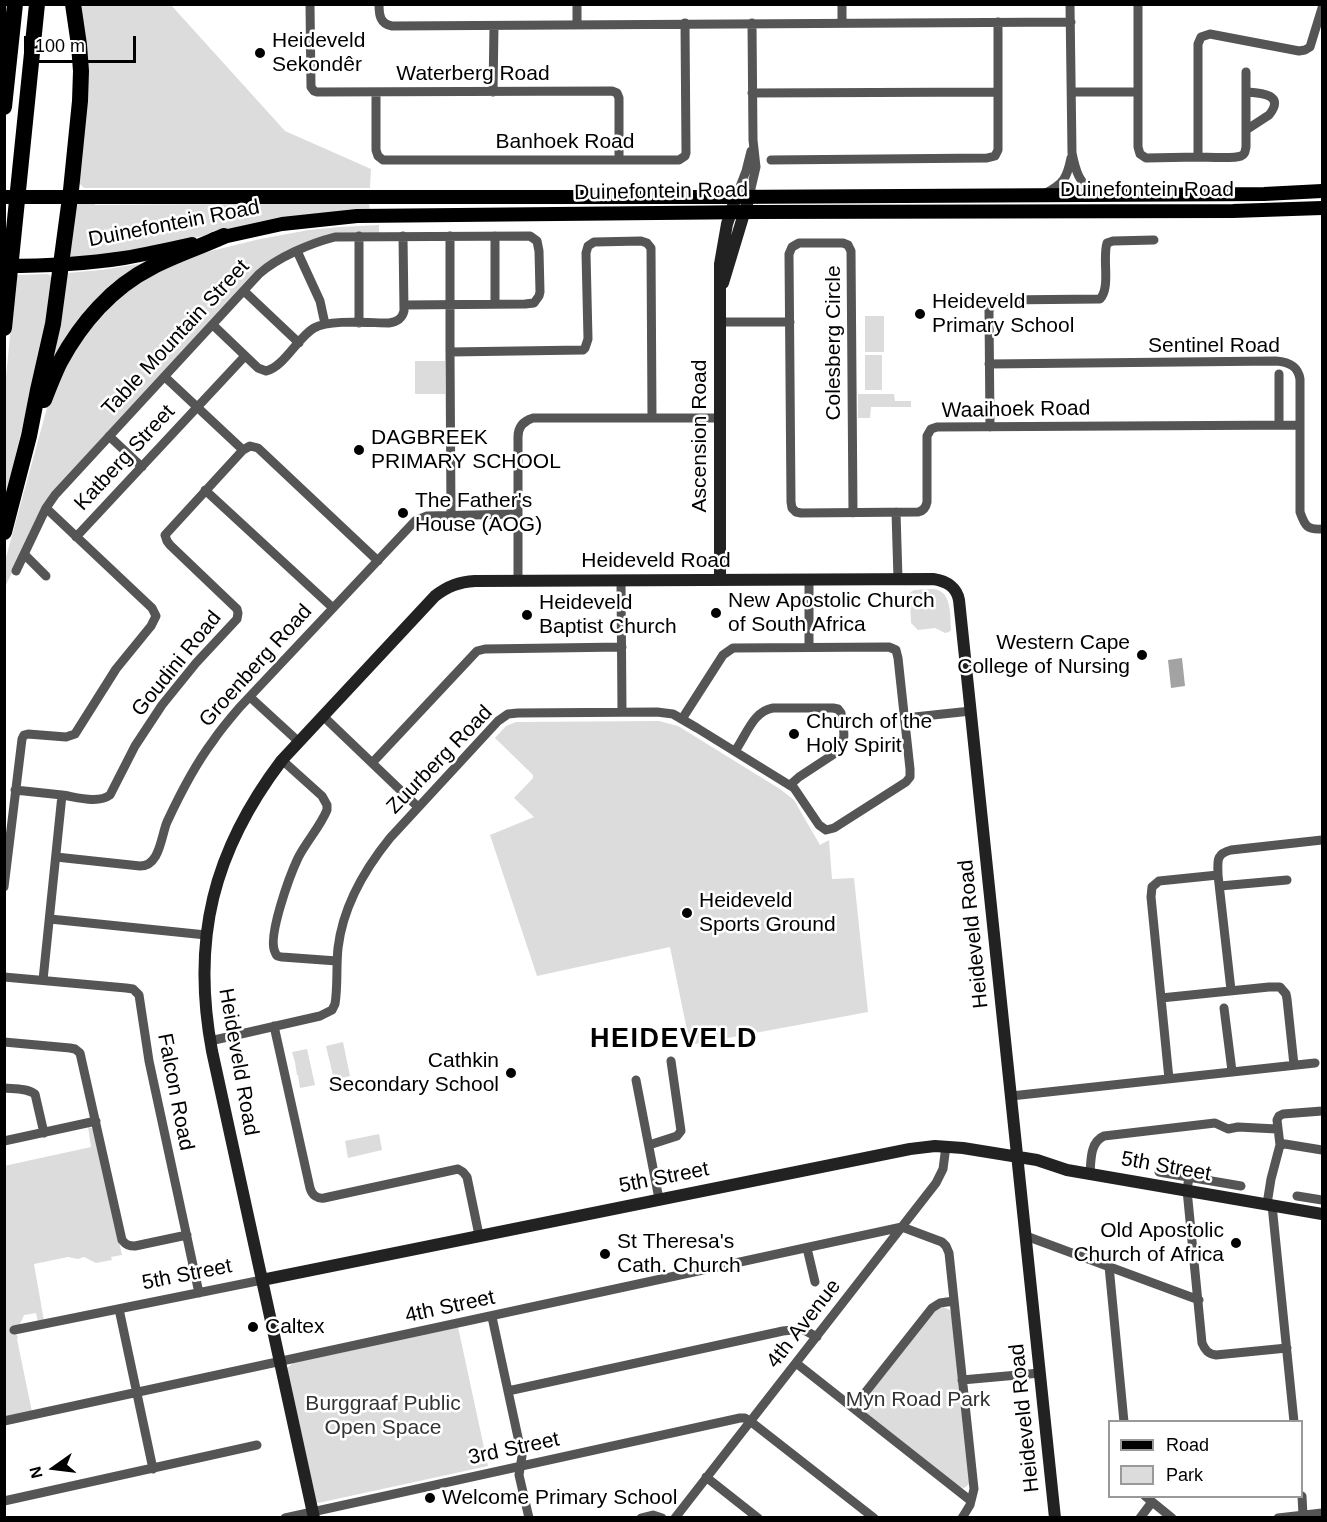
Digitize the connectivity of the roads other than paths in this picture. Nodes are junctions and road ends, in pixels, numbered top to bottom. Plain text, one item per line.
1 (15, 4) edge
2 (37, 4) edge
3 (73, 4) edge
4 (310, 4) edge
5 (379, 4) edge
6 (577, 4) edge
7 (842, 4) edge
8 (1070, 4) edge
9 (1138, 4) edge
10 (1323, 8) edge
11 (998, 22) junction
12 (1071, 22) junction
13 (685, 23) junction
14 (752, 23) junction
15 (842, 23) junction
16 (577, 24) junction
17 (494, 26) junction
18 (1246, 72) dead end
19 (376, 92) junction
20 (493, 92) junction
21 (998, 92) junction
22 (1072, 92) junction
23 (1246, 92) junction
24 (752, 93) junction
25 (1137, 93) junction
26 (4, 107) edge
27 (1246, 130) junction
28 (1072, 153) junction
29 (1198, 157) junction
30 (619, 160) junction
31 (771, 160) dead end
32 (1323, 191) edge
33 (1095, 194) junction
34 (1044, 195) junction
35 (4, 197) edge
36 (70, 197) junction
37 (742, 197) junction
38 (1323, 208) edge
39 (730, 212) junction
40 (745, 212) junction
41 (224, 236) junction
42 (359, 236) junction
43 (403, 236) junction
44 (450, 236) junction
45 (495, 236) junction
46 (1154, 240) dead end
47 (297, 251) junction
48 (61, 265) junction
49 (4, 266) edge
50 (244, 291) junction
51 (720, 293) junction
52 (495, 304) junction
53 (404, 305) junction
54 (451, 305) junction
55 (720, 322) junction
56 (790, 322) junction
57 (359, 323) junction
58 (213, 324) junction
59 (326, 324) junction
60 (4, 328) edge
61 (299, 343) junction
62 (450, 352) junction
63 (245, 356) junction
64 (989, 364) junction
65 (1279, 374) dead end
66 (165, 377) junction
67 (197, 407) junction
68 (652, 418) junction
69 (720, 418) junction
70 (1279, 425) junction
71 (1300, 425) junction
72 (990, 427) junction
73 (29, 436) junction
74 (109, 436) junction
75 (243, 450) junction
76 (142, 467) junction
77 (206, 490) junction
78 (46, 508) junction
79 (794, 510) joint
80 (896, 512) junction
81 (853, 513) junction
82 (518, 514) junction
83 (451, 515) junction
84 (1323, 529) edge
85 (4, 532) edge
86 (76, 537) junction
87 (24, 555) junction
88 (378, 561) junction
89 (16, 571) dead end
90 (46, 576) dead end
91 (898, 579) junction
92 (621, 580) junction
93 (720, 580) junction
94 (809, 580) junction
95 (518, 581) junction
96 (333, 608) junction
97 (809, 646) junction
98 (622, 647) junction
99 (250, 697) junction
100 (971, 711) junction
101 (622, 712) junction
102 (323, 716) junction
103 (905, 717) junction
104 (682, 719) junction
105 (299, 742) junction
106 (735, 751) junction
107 (282, 760) junction
108 (372, 763) junction
109 (790, 785) junction
110 (15, 790) junction
111 (62, 795) junction
112 (418, 807) junction
113 (1323, 840) edge
114 (56, 857) junction
115 (1218, 875) junction
116 (1287, 880) dead end
117 (1220, 886) junction
118 (4, 887) edge
119 (50, 919) junction
120 (206, 935) junction
121 (338, 961) junction
122 (4, 977) edge
123 (43, 980) junction
124 (1231, 990) junction
125 (1161, 998) junction
126 (1224, 1008) dead end
127 (274, 1026) junction
128 (210, 1041) junction
129 (4, 1042) edge
130 (671, 1061) dead end
131 (1315, 1063) dead end
132 (1294, 1065) junction
133 (1232, 1071) junction
134 (1169, 1079) junction
135 (636, 1080) dead end
136 (4, 1088) edge
137 (1011, 1096) junction
138 (1323, 1111) edge
139 (96, 1121) junction
140 (1277, 1129) junction
141 (44, 1133) junction
142 (4, 1141) edge
143 (649, 1145) junction
144 (1280, 1145) junction
145 (946, 1146) junction
146 (1323, 1150) edge
147 (1017, 1156) junction
148 (1159, 1172) dead end
149 (1090, 1174) junction
150 (1189, 1177) junction
151 (1241, 1186) dead end
152 (1187, 1190) junction
153 (1297, 1196) dead end
154 (659, 1199) junction
155 (1320, 1200) edge
156 (1270, 1204) junction
157 (1319, 1213) edge
158 (902, 1227) junction
159 (187, 1235) junction
160 (479, 1235) junction
161 (1026, 1236) junction
162 (807, 1248) junction
163 (1109, 1266) junction
164 (262, 1280) junction
165 (815, 1282) dead end
166 (199, 1293) junction
167 (1199, 1299) junction
168 (954, 1301) junction
169 (119, 1309) junction
170 (492, 1317) junction
171 (14, 1330) dead end
172 (817, 1337) junction
173 (1287, 1348) junction
174 (280, 1362) junction
175 (796, 1363) junction
176 (1040, 1373) junction
177 (962, 1380) junction
178 (508, 1391) junction
179 (136, 1392) junction
180 (853, 1408) junction
181 (1124, 1420) edge
182 (1294, 1420) edge
183 (4, 1421) edge
184 (750, 1421) junction
185 (257, 1446) dead end
186 (521, 1466) junction
187 (153, 1469) junction
188 (706, 1477) junction
189 (1302, 1498) edge
190 (1148, 1499) edge
191 (4, 1501) edge
192 (971, 1501) junction
193 (1323, 1513) edge
194 (313, 1514) edge
195 (1303, 1515) junction
196 (285, 1518) edge
197 (529, 1518) edge
198 (641, 1518) edge
199 (662, 1518) edge
200 (675, 1518) edge
201 (758, 1518) edge
202 (874, 1518) edge
203 (962, 1518) edge
204 (1054, 1518) edge
205 (1140, 1518) edge
206 (1172, 1518) edge
207 (1278, 1518) edge

1 - 26 highway
2 - 60 highway
3 - 36 highway
4 - 19 street, Waterberg Road
5 - 17 street
6 - 16 street
7 - 15 street
8 - 12 street
9 - 25 street
10 - 29 street
11 - 12 street
11 - 15 street
11 - 21 street
12 - 22 street
13 - 14 street
13 - 16 street
13 - 30 street, Banhoek Road
14 - 15 street
14 - 24 street
16 - 17 street
17 - 20 street
18 - 23 street
19 - 20 street, Waterberg Road
19 - 30 street, Banhoek Road
20 - 30 street, Waterberg Road
21 - 24 street
21 - 31 street
22 - 25 street
22 - 28 street
23 - 27 street
23 - 27 street
24 - 37 street
25 - 29 street
27 - 29 street
28 - 33 street
28 - 34 street
32 - 33 main road, Duinefontein Road
33 - 34 main road, Duinefontein Road
34 - 37 main road, Duinefontein Road
35 - 36 main road, Duinefontein Road
36 - 37 main road, Duinefontein Road
36 - 48 highway
37 - 39 street, Ascension Road
37 - 40 street, Ascension Road
38 - 40 main road, Duinefontein Road
39 - 40 main road, Duinefontein Road
39 - 41 main road, Duinefontein Road
39 - 51 street, Ascension Road
40 - 51 street, Ascension Road
41 - 48 main road, Duinefontein Road
41 - 73 highway
42 - 43 street, Table Mountain Street
42 - 47 street, Table Mountain Street
42 - 57 street
43 - 44 street, Table Mountain Street
43 - 53 street
44 - 45 street, Table Mountain Street
44 - 54 street
45 - 52 street
45 - 52 street, Table Mountain Street
46 - 64 street
47 - 50 street, Table Mountain Street
47 - 59 street
48 - 49 main road, Duinefontein Road
48 - 73 highway
50 - 58 street, Table Mountain Street
50 - 61 street
51 - 55 street, Ascension Road
52 - 54 street
53 - 54 street
53 - 57 street
54 - 62 street
55 - 56 street
55 - 69 street, Ascension Road
56 - 79 street, Colesberg Circle
56 - 81 street, Colesberg Circle
57 - 59 street
58 - 63 street
58 - 66 street, Table Mountain Street
59 - 61 street
61 - 63 street
62 - 68 street
62 - 83 street
63 - 67 street
64 - 71 street, Sentinel Road
64 - 72 street
65 - 70 street
66 - 67 street
66 - 74 street, Table Mountain Street
67 - 75 street, Katberg Street
67 - 76 street, Katberg Street
68 - 69 street
68 - 82 street
69 - 93 street, Ascension Road
70 - 71 street, Waaihoek Road
70 - 72 street, Waaihoek Road
71 - 84 street, Sentinel Road
72 - 80 street, Waaihoek Road
73 - 85 highway
74 - 76 street
74 - 78 street, Table Mountain Street
75 - 77 street, Goudini Road
75 - 88 street, Katberg Street
76 - 86 street, Katberg Street
77 - 96 street
77 - 111 street, Goudini Road
78 - 86 street
78 - 87 street, Table Mountain Street
79 - 81 street, Waaihoek Road
80 - 81 street, Waaihoek Road
80 - 91 street
82 - 83 street, Groenberg Road
82 - 95 street
83 - 88 street, Groenberg Road
86 - 110 street, Katberg Street
87 - 89 street, Table Mountain Street
87 - 90 street
88 - 96 street, Groenberg Road
91 - 94 street, Heideveld Road
91 - 100 street, Heideveld Road
92 - 93 street, Heideveld Road
92 - 95 street, Heideveld Road
92 - 98 street
93 - 94 street, Heideveld Road
94 - 97 street
95 - 102 street, Heideveld Road
96 - 99 street, Groenberg Road
97 - 103 street
97 - 104 street
98 - 101 street
98 - 108 street
99 - 105 street
99 - 114 street, Groenberg Road
100 - 103 street
100 - 137 street, Heideveld Road
101 - 104 street, Zuurberg Road
101 - 112 street, Zuurberg Road
102 - 105 street, Heideveld Road
102 - 108 street
103 - 109 street, Zuurberg Road
104 - 106 street, Zuurberg Road
105 - 107 street, Heideveld Road
106 - 109 street, Zuurberg Road
106 - 109 street
107 - 120 street, Heideveld Road
107 - 121 street
108 - 112 street
110 - 111 street
110 - 118 street
111 - 114 street
112 - 121 street, Zuurberg Road
113 - 115 street
114 - 119 street
115 - 117 street
115 - 125 street
116 - 117 street
117 - 124 street
119 - 120 street
119 - 123 street
120 - 128 street, Heideveld Road
121 - 127 street, Zuurberg Road
122 - 123 street
123 - 159 street, Falcon Road
124 - 125 street
124 - 132 street
125 - 134 street
126 - 133 street
127 - 128 street, Zuurberg Road
127 - 160 street
128 - 164 street, Heideveld Road
129 - 139 street
130 - 143 street
131 - 132 street
132 - 133 street
133 - 134 street
134 - 137 street
135 - 143 street
136 - 141 street
137 - 147 street, Heideveld Road
138 - 140 street
139 - 141 street
139 - 159 street
140 - 144 street
140 - 149 street
141 - 142 street
143 - 154 street
144 - 146 street
144 - 156 street
145 - 147 street, 5th Street
145 - 154 street, 5th Street
145 - 158 street, 4th Avenue
147 - 149 street, 5th Street
147 - 161 street, Heideveld Road
148 - 150 street
149 - 152 street, 5th Street
150 - 151 street
150 - 152 street
152 - 156 street, 5th Street
152 - 167 street
153 - 155 street
154 - 160 street, 5th Street
155 - 157 street
156 - 157 street, 5th Street
156 - 173 street
158 - 162 street, 4th Street
158 - 168 street
158 - 172 street, 4th Avenue
159 - 166 street, Falcon Road
160 - 164 street, 5th Street
161 - 163 street
161 - 176 street, Heideveld Road
162 - 165 street
162 - 170 street, 4th Street
163 - 167 street
163 - 181 street
164 - 166 street, 5th Street
164 - 174 street, Heideveld Road
166 - 169 street, 5th Street
167 - 173 street
168 - 177 street
168 - 180 street
169 - 171 street, 5th Street
169 - 179 street
170 - 174 street, 4th Street
170 - 178 street
172 - 175 street, 4th Avenue
172 - 178 street
173 - 182 street
174 - 179 street, 4th Street
174 - 194 street, Heideveld Road
175 - 180 street
175 - 184 street, 4th Avenue
176 - 177 street
176 - 204 street, Heideveld Road
177 - 192 street
178 - 186 street
179 - 183 street, 4th Street
179 - 187 street
180 - 192 street
184 - 186 street, 3rd Street
184 - 188 street, 4th Avenue
184 - 202 street
185 - 187 street
186 - 194 street, 3rd Street
186 - 197 street
187 - 191 street
188 - 200 street, 4th Avenue
188 - 201 street
189 - 195 street
190 - 205 street
190 - 206 street
192 - 203 street
193 - 195 street
194 - 196 street, 3rd Street
195 - 207 street
198 - 199 street

